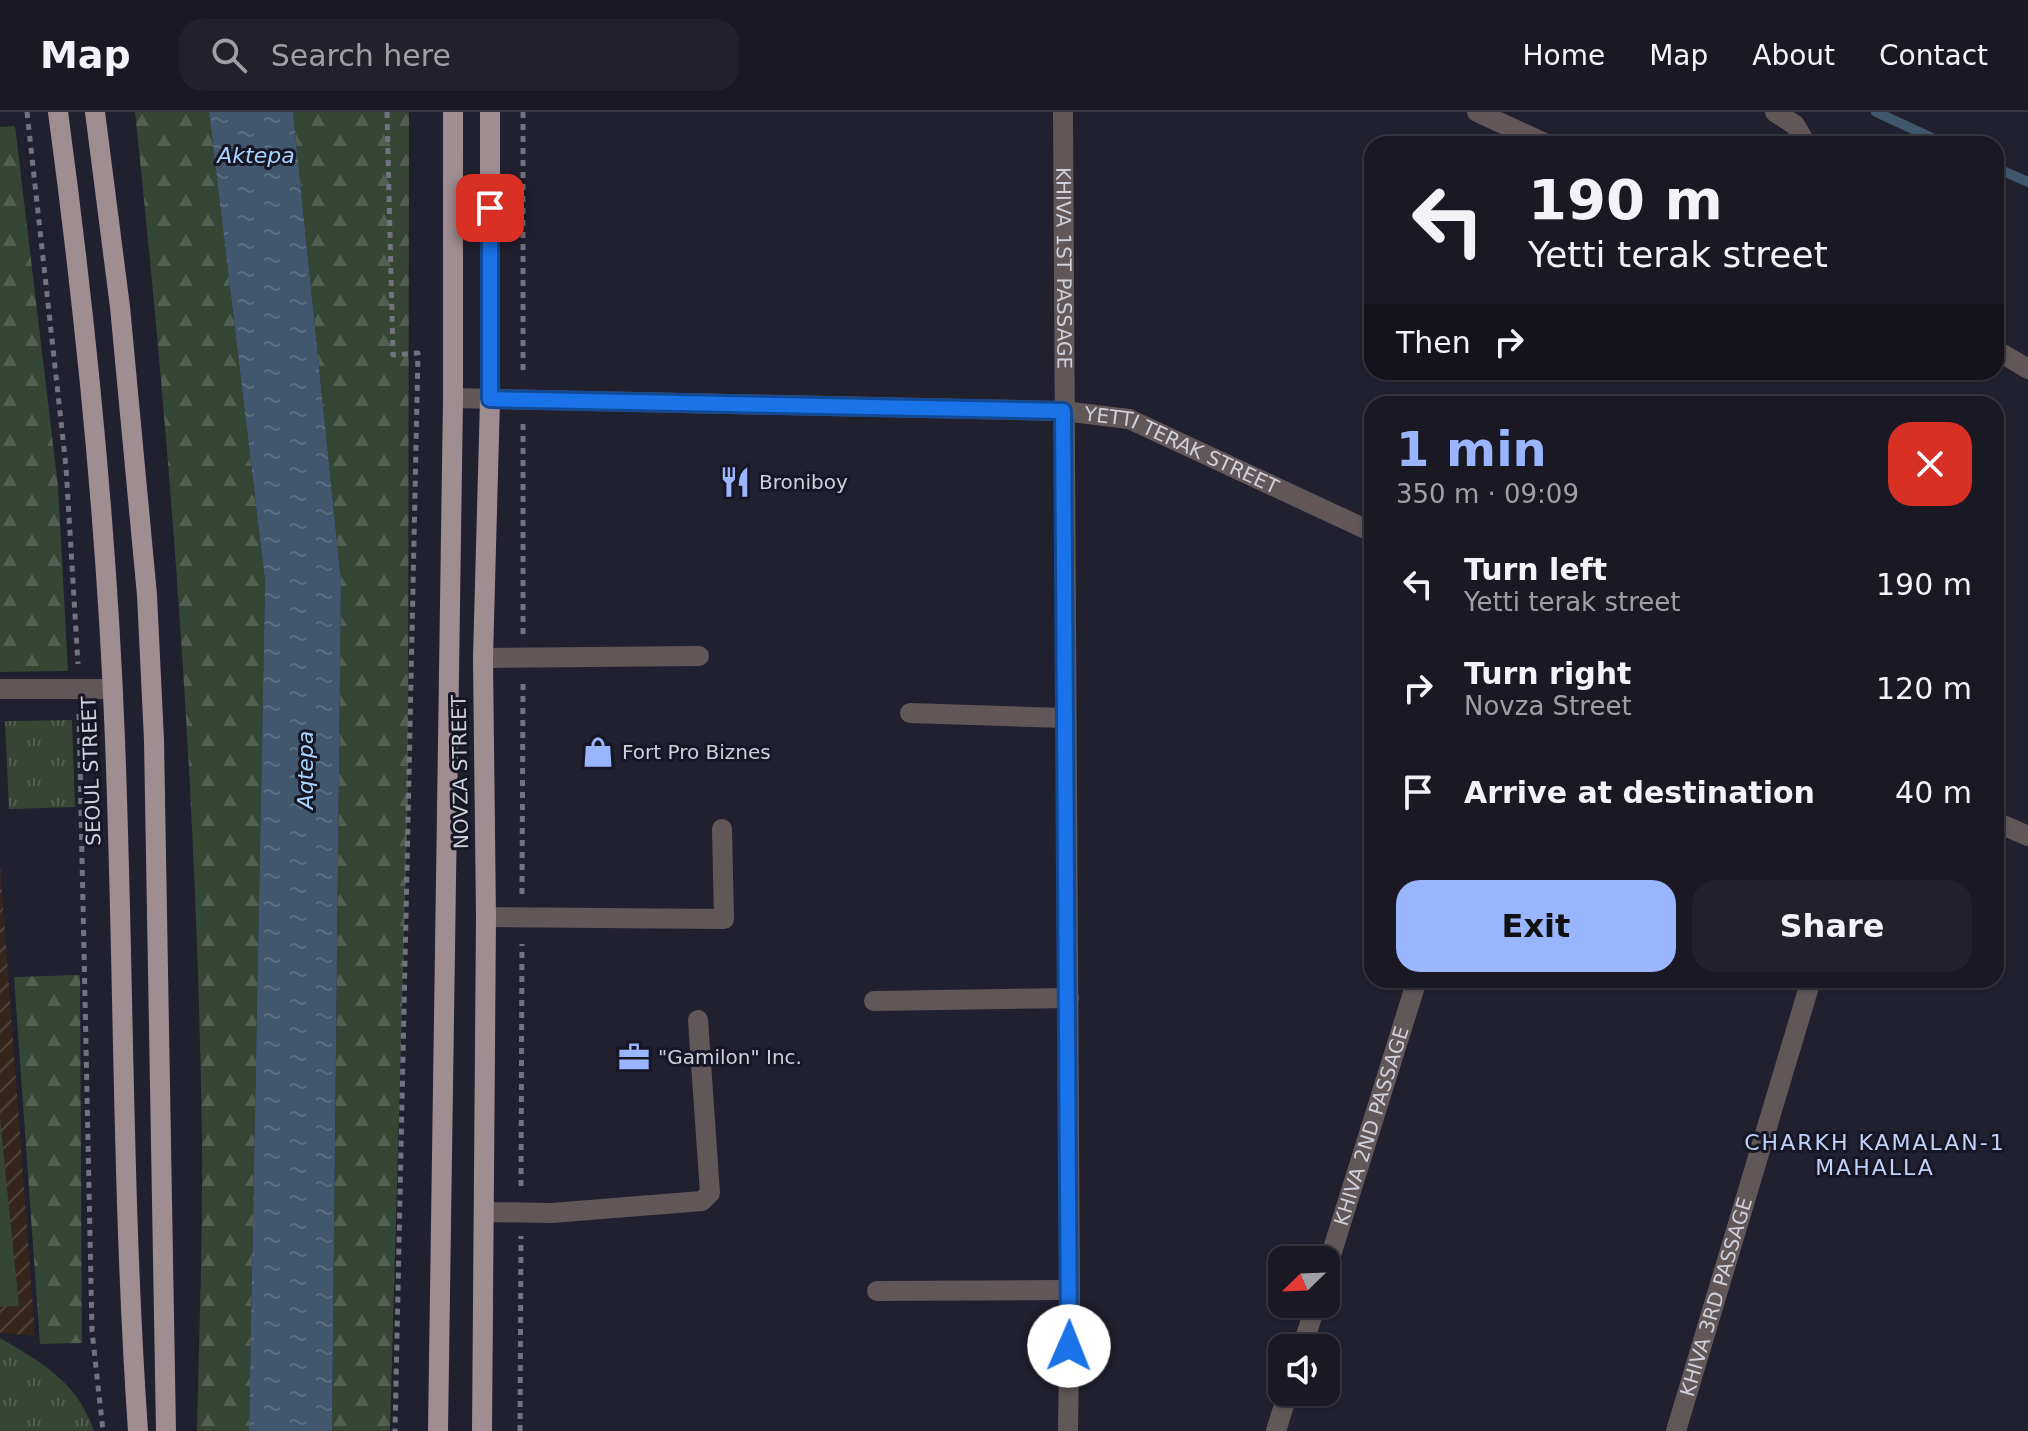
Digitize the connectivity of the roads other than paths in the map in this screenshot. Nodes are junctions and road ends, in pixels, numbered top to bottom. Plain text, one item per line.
1 (58, 112) edge
2 (95, 112) edge
3 (453, 112) edge
4 (490, 112) edge
5 (1063, 112) edge
6 (1775, 112) edge
7 (1481, 113) edge
8 (1530, 136) edge
9 (1801, 136) edge
10 (2004, 355) edge
11 (2028, 369) edge
12 (453, 398) junction
13 (490, 399) junction
14 (1063, 411) junction
15 (1364, 528) edge
16 (699, 656) dead end
17 (483, 658) junction
18 (0, 689) edge
19 (112, 689) junction
20 (910, 713) dead end
21 (1064, 718) junction
22 (2004, 826) edge
23 (722, 829) dead end
24 (2028, 836) edge
25 (486, 917) junction
26 (1414, 988) edge
27 (1809, 988) edge
28 (1069, 998) junction
29 (874, 1001) dead end
30 (698, 1020) dead end
31 (484, 1212) junction
32 (1334, 1246) edge
33 (1070, 1290) junction
34 (877, 1291) dead end
35 (1284, 1406) edge
36 (138, 1431) edge
37 (166, 1431) edge
38 (438, 1431) edge
39 (482, 1431) edge
40 (1068, 1431) edge
41 (1276, 1431) edge
42 (1676, 1431) edge

1 - 19 main road, SEOUL STREET
2 - 37 main road
3 - 12 main road, NOVZA STREET
4 - 13 main road, NOVZA STREET
5 - 14 street, KHIVA 1ST PASSAGE
6 - 9 street
7 - 8 street
10 - 11 street
12 - 13 street, YETTI TERAK STREET
12 - 38 main road, NOVZA STREET
13 - 14 street, YETTI TERAK STREET
13 - 17 main road, NOVZA STREET
14 - 15 street, YETTI TERAK STREET
14 - 21 street, KHIVA 1ST PASSAGE
16 - 17 street
17 - 25 main road, NOVZA STREET
18 - 19 street
19 - 36 main road, SEOUL STREET
20 - 21 street
21 - 28 street, KHIVA 1ST PASSAGE
22 - 24 street
23 - 25 street
25 - 31 main road, NOVZA STREET
26 - 32 street, KHIVA 2ND PASSAGE
27 - 42 street, KHIVA 3RD PASSAGE
28 - 29 street
28 - 33 street, KHIVA 1ST PASSAGE
30 - 31 street
31 - 39 main road, NOVZA STREET
33 - 34 street
33 - 40 street, KHIVA 1ST PASSAGE
35 - 41 street

